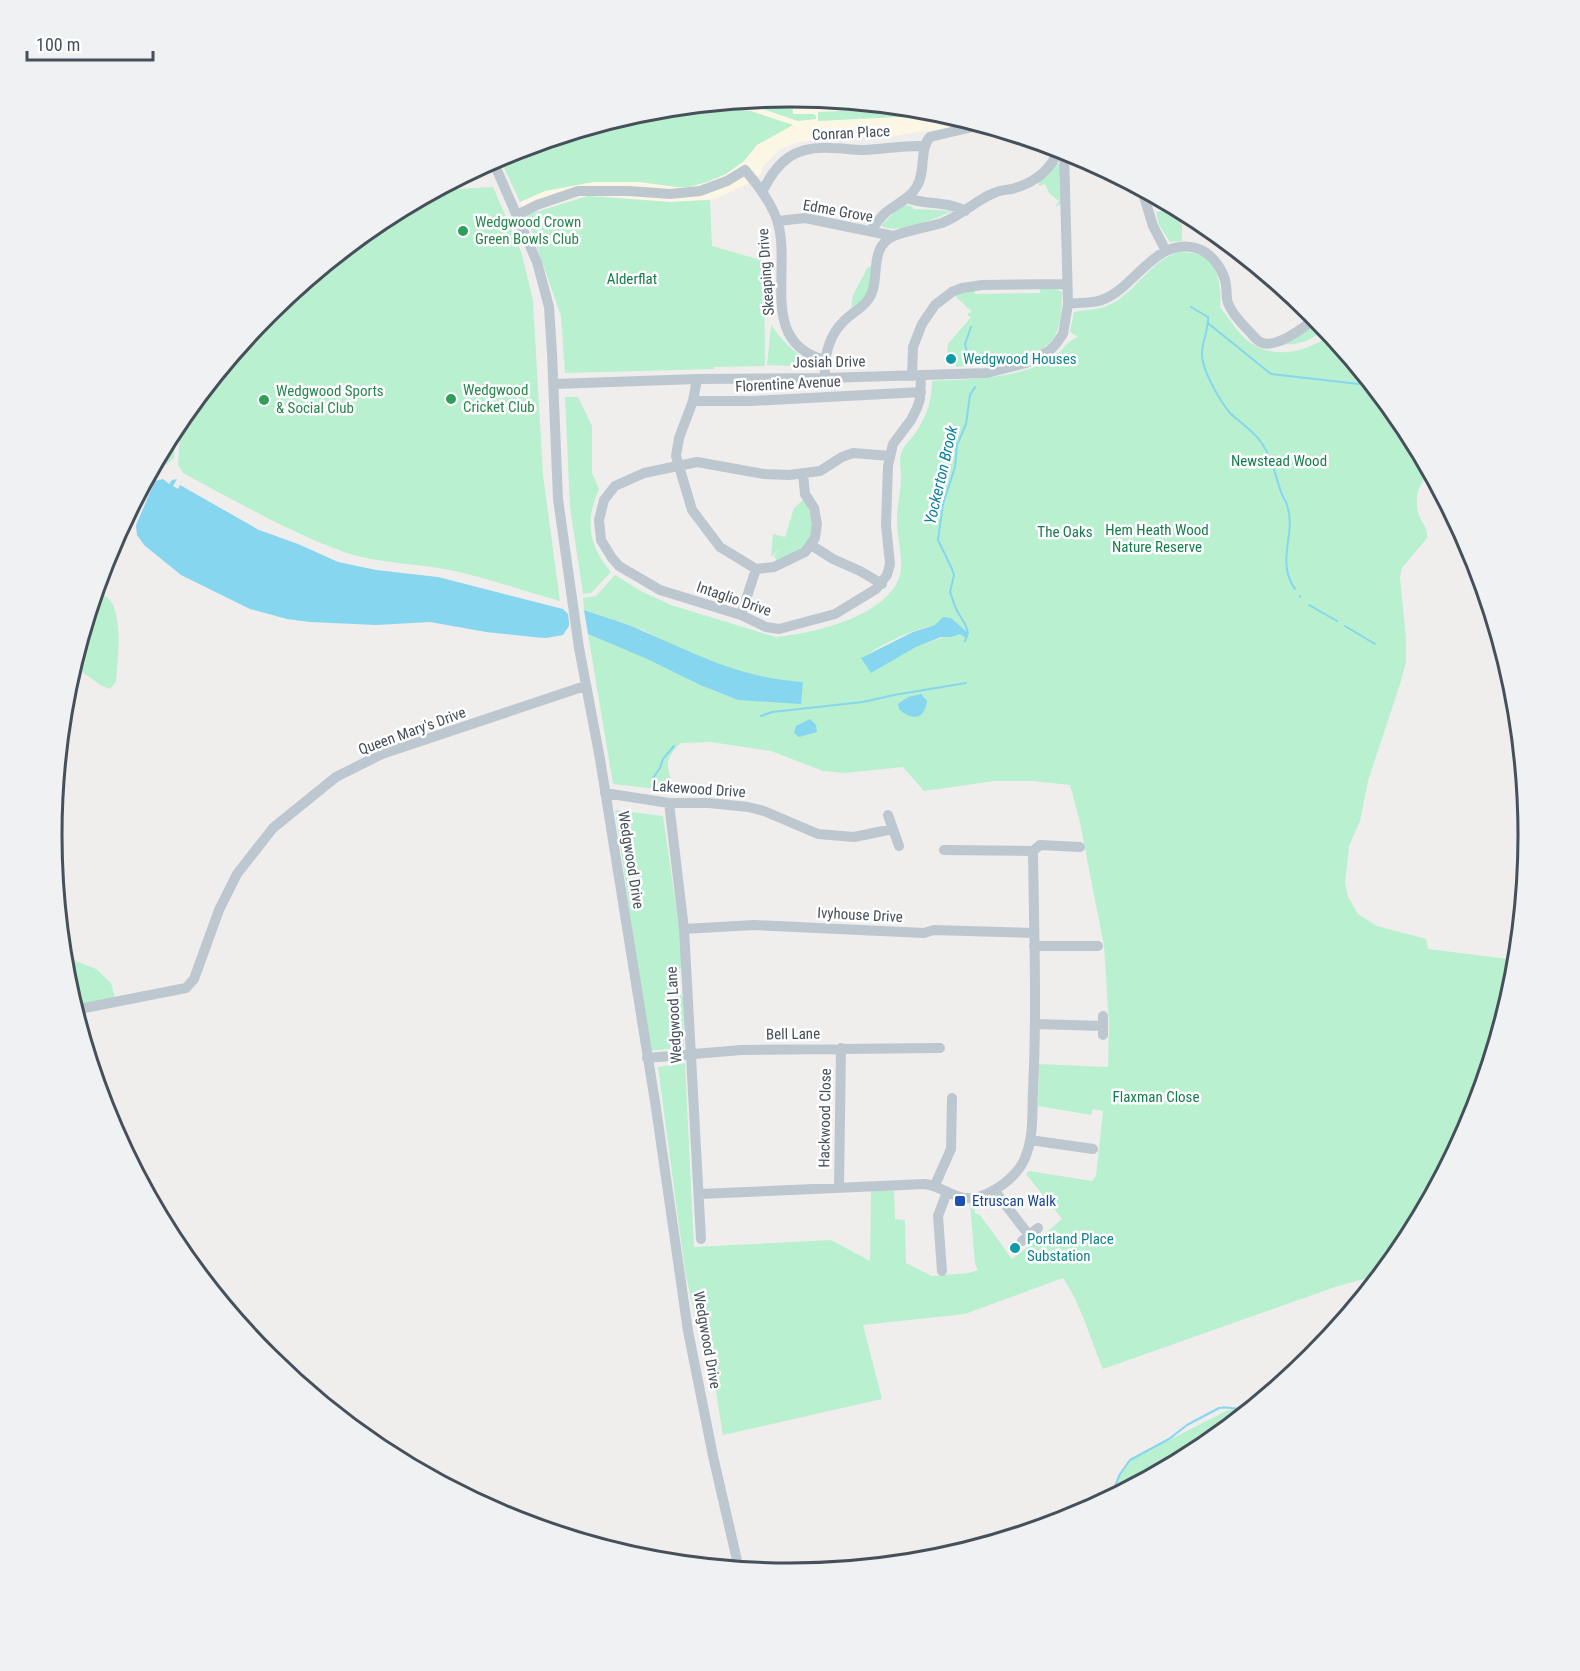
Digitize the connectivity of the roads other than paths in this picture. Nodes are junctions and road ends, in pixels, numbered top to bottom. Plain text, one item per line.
1 (965, 129) edge
2 (925, 146) junction
3 (1054, 157) edge
4 (1064, 160) edge
5 (496, 169) edge
6 (762, 192) junction
7 (907, 198) junction
8 (1145, 200) edge
9 (965, 211) junction
10 (517, 215) junction
11 (778, 221) junction
12 (870, 231) junction
13 (893, 236) junction
14 (1166, 251) junction
15 (1067, 284) junction
16 (1068, 304) junction
17 (1308, 323) edge
18 (825, 360) junction
19 (916, 376) junction
20 (825, 378) junction
21 (697, 379) junction
22 (554, 384) junction
23 (921, 392) junction
24 (693, 401) junction
25 (890, 456) junction
26 (679, 465) junction
27 (803, 474) junction
28 (811, 546) junction
29 (756, 569) junction
30 (882, 584) junction
31 (741, 615) junction
32 (585, 686) junction
33 (605, 793) junction
34 (669, 803) junction
35 (888, 815) dead end
36 (893, 829) junction
37 (899, 846) dead end
38 (1080, 847) dead end
39 (944, 850) dead end
40 (1033, 851) junction
41 (684, 929) junction
42 (1035, 933) junction
43 (1034, 946) junction
44 (1098, 946) dead end
45 (82, 1008) edge
46 (1035, 1024) junction
47 (1103, 1026) dead end
48 (841, 1048) junction
49 (940, 1048) dead end
50 (691, 1054) junction
51 (647, 1058) junction
52 (952, 1098) dead end
53 (1030, 1140) junction
54 (1093, 1149) dead end
55 (936, 1185) junction
56 (839, 1187) junction
57 (994, 1190) junction
58 (947, 1192) junction
59 (700, 1194) junction
60 (1030, 1235) dead end
61 (701, 1239) dead end
62 (939, 1268) dead end
63 (737, 1562) edge

1 - 2 street
2 - 6 street, Conran Place
2 - 7 street
3 - 9 street
4 - 15 street, Josiah Drive
5 - 10 street, Wedgwood Drive
6 - 10 street, Skeaping Drive
6 - 11 street, Skeaping Drive
7 - 9 street
7 - 12 street
8 - 14 street
9 - 13 street
10 - 22 street, Wedgwood Drive
11 - 12 street, Edme Grove
11 - 18 street, Skeaping Drive
12 - 13 street, Edme Grove
13 - 18 street
14 - 16 street
14 - 17 street
15 - 16 street, Josiah Drive
15 - 19 street
16 - 19 street, Josiah Drive
18 - 20 street
19 - 20 street, Josiah Drive
19 - 23 street
20 - 21 street, Josiah Drive
21 - 22 street, Josiah Drive
21 - 24 street
22 - 32 street, Wedgwood Drive
23 - 24 street, Florentine Avenue
23 - 25 street
24 - 26 street
25 - 27 street, Intaglio Drive
25 - 30 street
26 - 27 street, Intaglio Drive
26 - 29 street
26 - 31 street, Intaglio Drive
27 - 28 street
28 - 29 street
28 - 30 street
29 - 31 street
30 - 31 street, Intaglio Drive
32 - 33 street, Wedgwood Drive
32 - 45 street, Queen Mary's Drive
33 - 34 street, Lakewood Drive
33 - 51 street, Wedgwood Drive
34 - 36 street, Lakewood Drive
34 - 41 street, Wedgwood Lane
35 - 36 street
36 - 37 street
38 - 40 street
39 - 40 street
40 - 42 street
41 - 42 street, Ivyhouse Drive
41 - 50 street, Wedgwood Lane
42 - 43 street
43 - 44 street
43 - 46 street
46 - 47 street
46 - 53 street
48 - 49 street, Bell Lane
48 - 50 street, Bell Lane
48 - 56 street, Hackwood Close
50 - 51 street, Bell Lane
50 - 59 street, Wedgwood Lane
51 - 63 street, Wedgwood Drive
52 - 55 street
53 - 54 street
53 - 57 street
55 - 56 street
55 - 58 street
56 - 59 street
57 - 58 street
57 - 60 street
58 - 62 street
59 - 61 street, Wedgwood Lane

